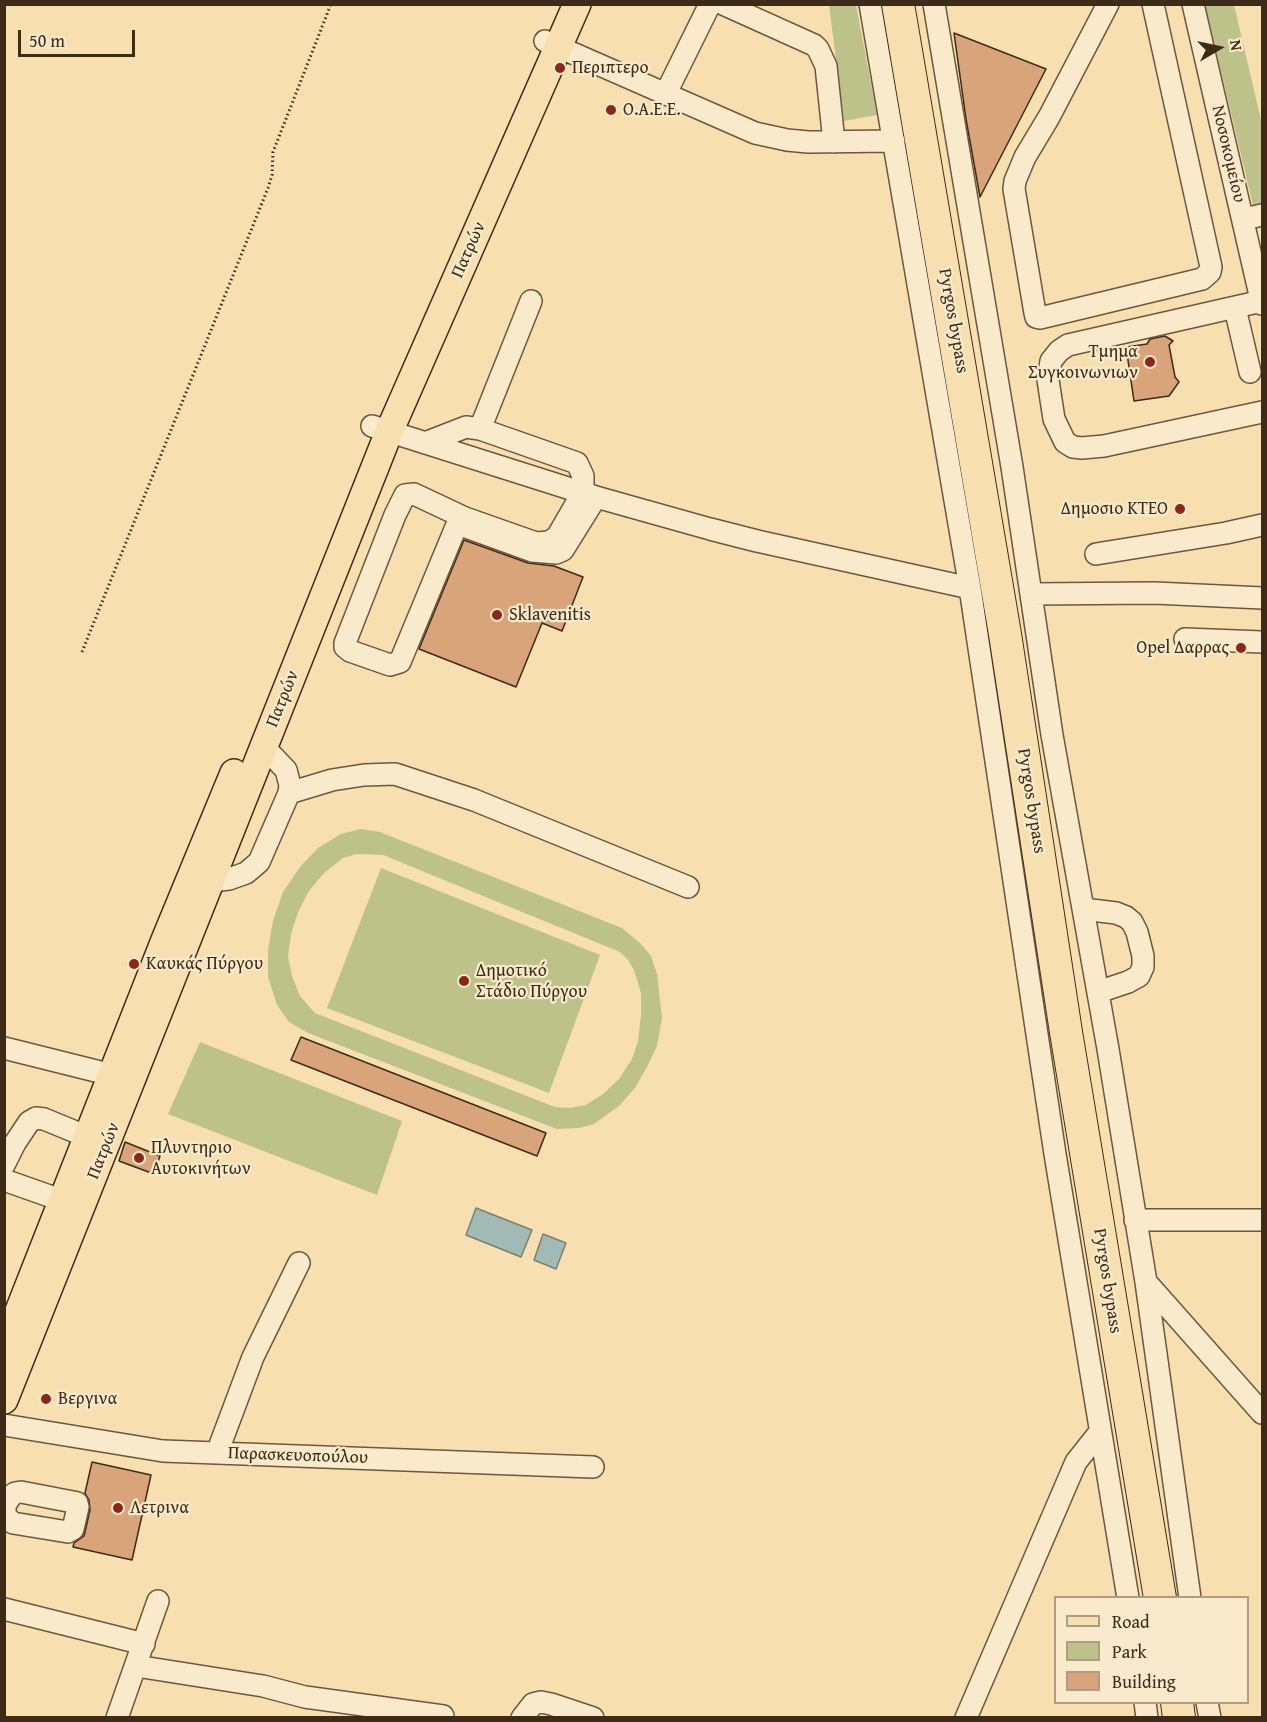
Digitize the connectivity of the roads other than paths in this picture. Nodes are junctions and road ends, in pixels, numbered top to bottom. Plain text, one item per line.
1 (561, 4) edge
2 (577, 4) edge
3 (710, 4) edge
4 (723, 4) edge
5 (870, 4) edge
6 (897, 4) edge
7 (934, 4) edge
8 (1108, 4) edge
9 (1153, 4) edge
10 (1193, 4) edge
11 (552, 44) junction
12 (666, 93) junction
13 (894, 141) junction
14 (834, 142) junction
15 (1253, 217) edge
16 (531, 301) dead end
17 (1262, 303) edge
18 (1235, 308) junction
19 (1250, 372) dead end
20 (1263, 412) edge
21 (381, 429) junction
22 (480, 429) junction
23 (425, 443) junction
24 (590, 495) junction
25 (1263, 525) edge
26 (1096, 554) dead end
27 (970, 588) junction
28 (1031, 594) junction
29 (1263, 598) edge
30 (1185, 639) dead end
31 (1263, 642) edge
32 (292, 654) junction
33 (264, 747) junction
34 (289, 793) junction
35 (211, 881) junction
36 (688, 886) dead end
37 (1083, 909) junction
38 (1098, 992) junction
39 (4, 1048) edge
40 (112, 1075) junction
41 (97, 1141) junction
42 (4, 1165) edge
43 (4, 1180) edge
44 (72, 1204) junction
45 (1135, 1220) junction
46 (1263, 1220) edge
47 (299, 1263) dead end
48 (1146, 1282) junction
49 (4, 1349) edge
50 (4, 1400) edge
51 (1263, 1413) edge
52 (4, 1425) edge
53 (1099, 1433) junction
54 (217, 1453) junction
55 (593, 1467) dead end
56 (1128, 1596) edge
57 (1160, 1596) edge
58 (1190, 1596) edge
59 (158, 1600) dead end
60 (4, 1609) edge
61 (144, 1644) junction
62 (136, 1666) junction
63 (443, 1716) dead end
64 (117, 1718) edge
65 (522, 1718) edge
66 (592, 1718) edge
67 (966, 1718) edge

1 - 11 main road, Πατρών
2 - 11 main road, Πατρών
3 - 12 street
4 - 14 street
5 - 13 street
6 - 57 highway, Pyrgos bypass
7 - 28 street
8 - 9 street
10 - 15 street, Νοσοκομείου
11 - 12 street
11 - 21 main road, Πατρών
12 - 14 street
13 - 14 street
13 - 27 street
15 - 17 street, Νοσοκομείου
16 - 22 street
17 - 18 street
18 - 19 street
18 - 20 street
21 - 23 street
21 - 32 main road, Πατρών
22 - 23 street
22 - 24 street
23 - 24 street
24 - 24 street
24 - 27 street
25 - 26 street
27 - 53 street
28 - 29 street
28 - 37 street
30 - 31 street
32 - 33 main road, Πατρών
32 - 40 main road, Πατρών
33 - 34 street
33 - 35 main road, Πατρών
34 - 35 street
34 - 36 street
35 - 41 main road, Πατρών
37 - 38 street
37 - 38 street
38 - 45 street
39 - 40 street
40 - 41 main road, Πατρών
41 - 42 street
41 - 44 main road, Πατρών
43 - 44 street
44 - 49 main road, Πατρών
44 - 50 main road, Πατρών
45 - 46 street
45 - 48 street
47 - 54 street
48 - 51 street
48 - 58 street
52 - 54 street, Παρασκευοπούλου
53 - 56 street
53 - 67 street
54 - 55 street, Παρασκευοπούλου
59 - 61 street
60 - 61 street
61 - 62 street
62 - 63 street
62 - 64 street
65 - 66 street

